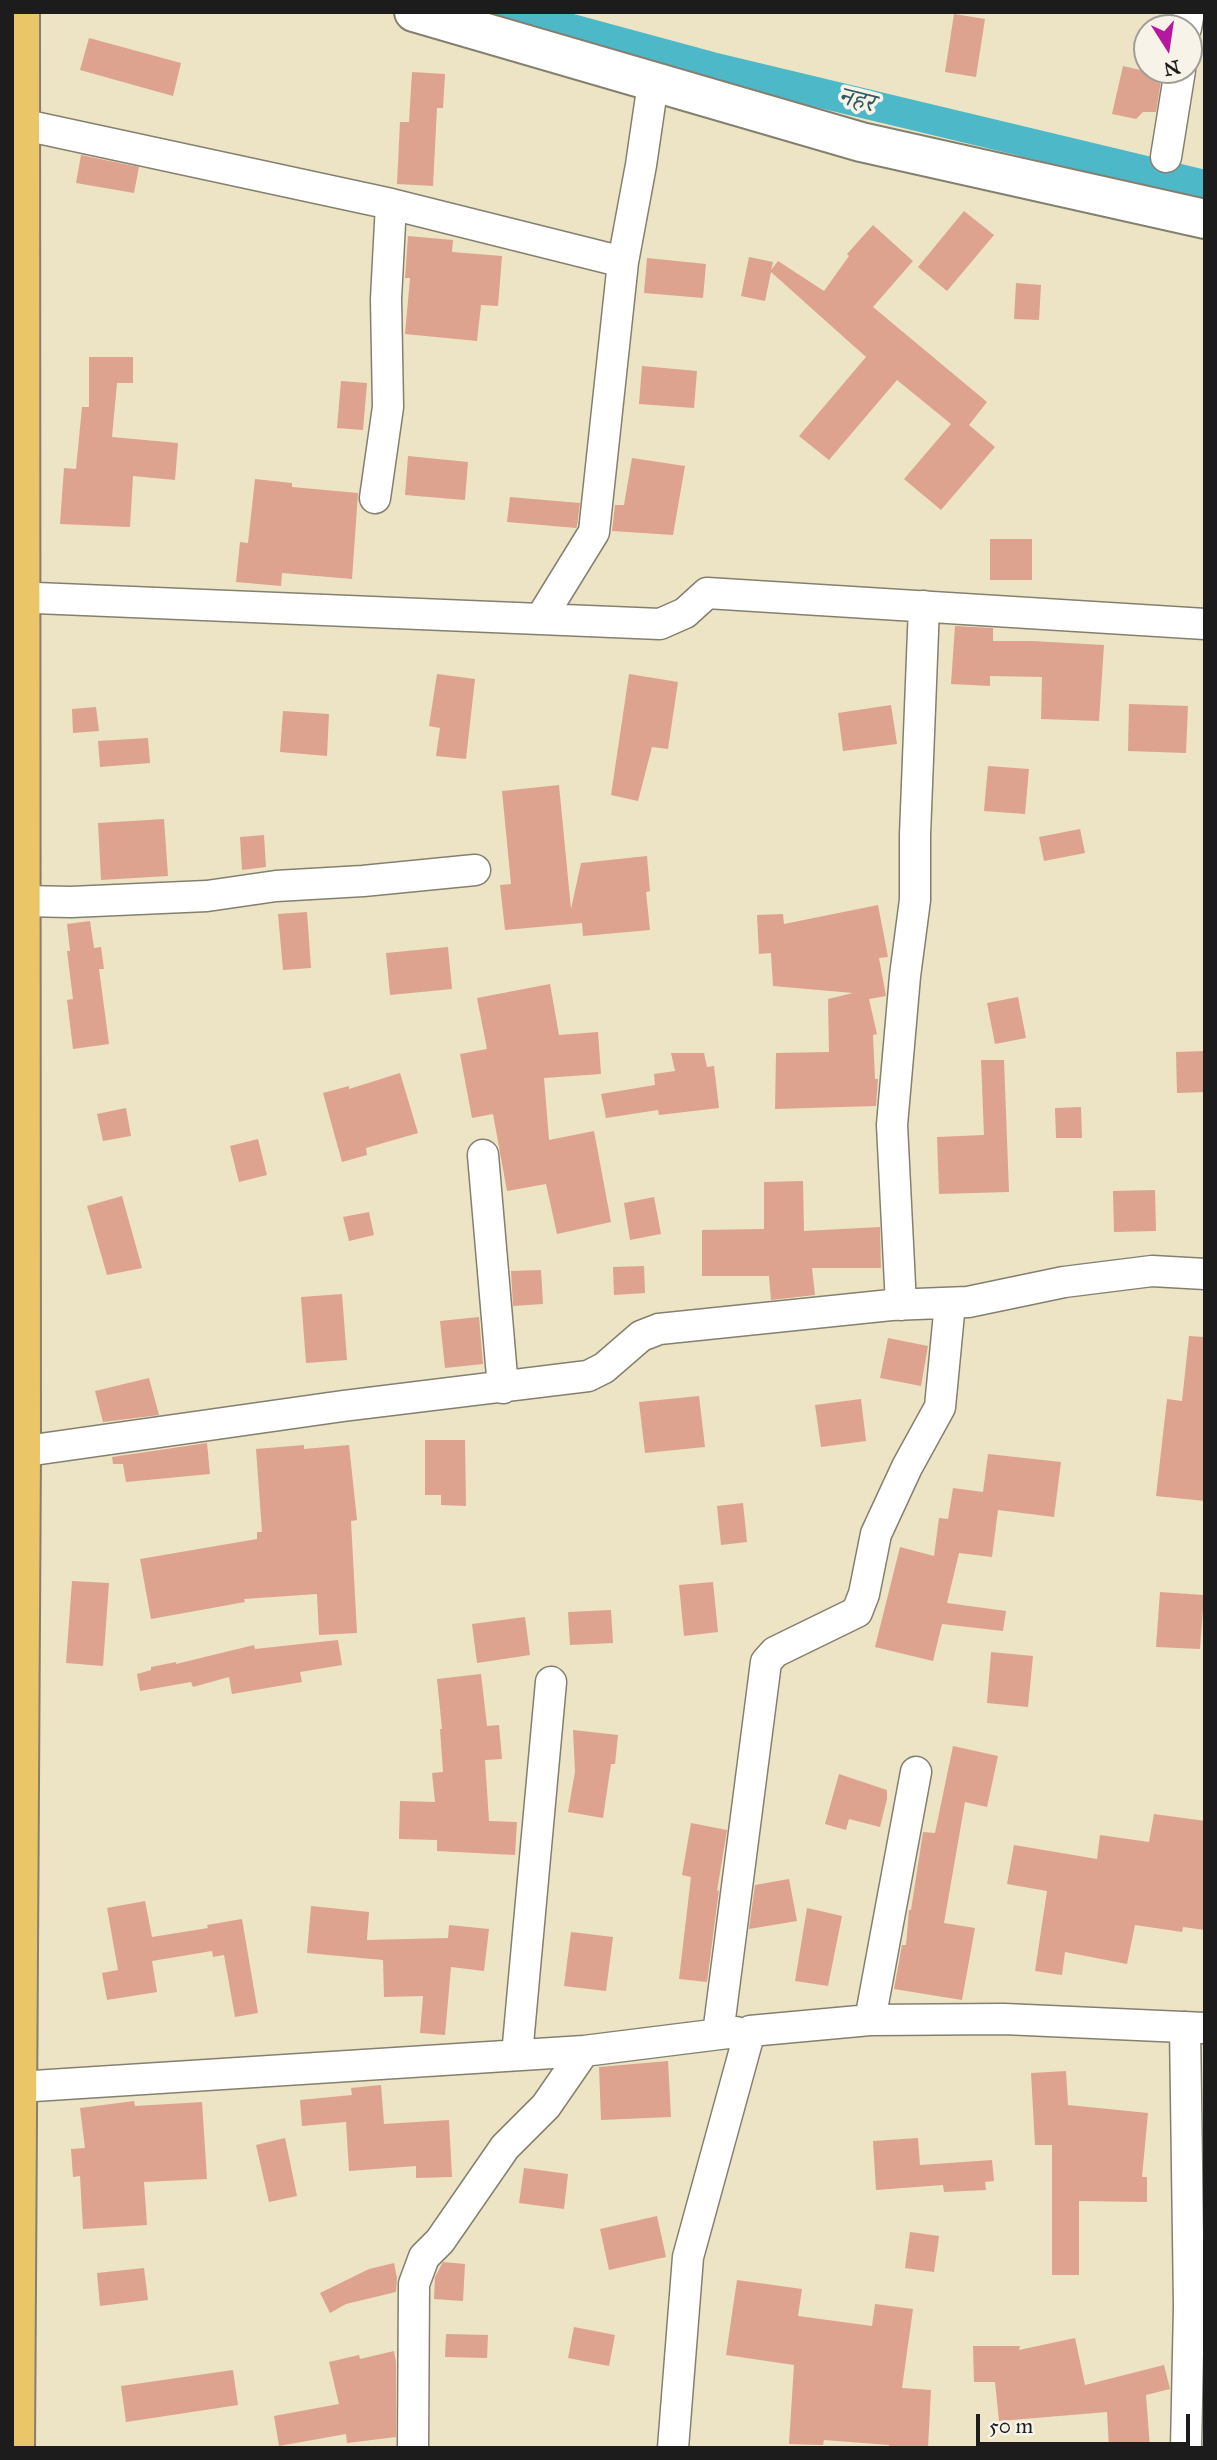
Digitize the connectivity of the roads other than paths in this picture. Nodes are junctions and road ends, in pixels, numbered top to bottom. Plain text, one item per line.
1 (20, 12) edge
2 (414, 12) edge
3 (653, 82) junction
4 (1178, 84) edge
5 (20, 124) junction
6 (1166, 157) dead end
7 (391, 204) junction
8 (1205, 219) edge
9 (623, 262) junction
10 (375, 498) dead end
11 (17, 597) edge
12 (923, 606) junction
13 (541, 618) junction
14 (1205, 624) edge
15 (475, 870) dead end
16 (21, 901) junction
17 (483, 1155) dead end
18 (1205, 1274) edge
19 (950, 1303) junction
20 (901, 1305) junction
21 (503, 1388) junction
22 (16, 1452) edge
23 (551, 1682) dead end
24 (916, 1772) dead end
25 (870, 2020) junction
26 (1195, 2027) edge
27 (750, 2031) junction
28 (718, 2034) junction
29 (584, 2051) junction
30 (517, 2055) junction
31 (18, 2087) junction
32 (15, 2189) edge
33 (15, 2448) edge
34 (413, 2448) edge
35 (673, 2448) edge
36 (1185, 2448) edge

1 - 5 main road
2 - 3 street
3 - 8 street
3 - 9 street
4 - 6 street
5 - 7 street
5 - 11 main road
7 - 9 street
7 - 10 street
9 - 13 street
11 - 13 street
11 - 16 main road
12 - 13 street
12 - 14 street
12 - 20 street
15 - 16 street
16 - 22 main road
17 - 21 street
18 - 19 street
19 - 20 street
19 - 28 street
20 - 21 street
21 - 22 street
22 - 31 main road
23 - 30 street
24 - 25 street
25 - 26 street
25 - 27 street
26 - 36 street
27 - 28 street
27 - 35 street
28 - 29 street
29 - 30 street
29 - 34 street
30 - 31 street
31 - 32 main road
32 - 33 main road

